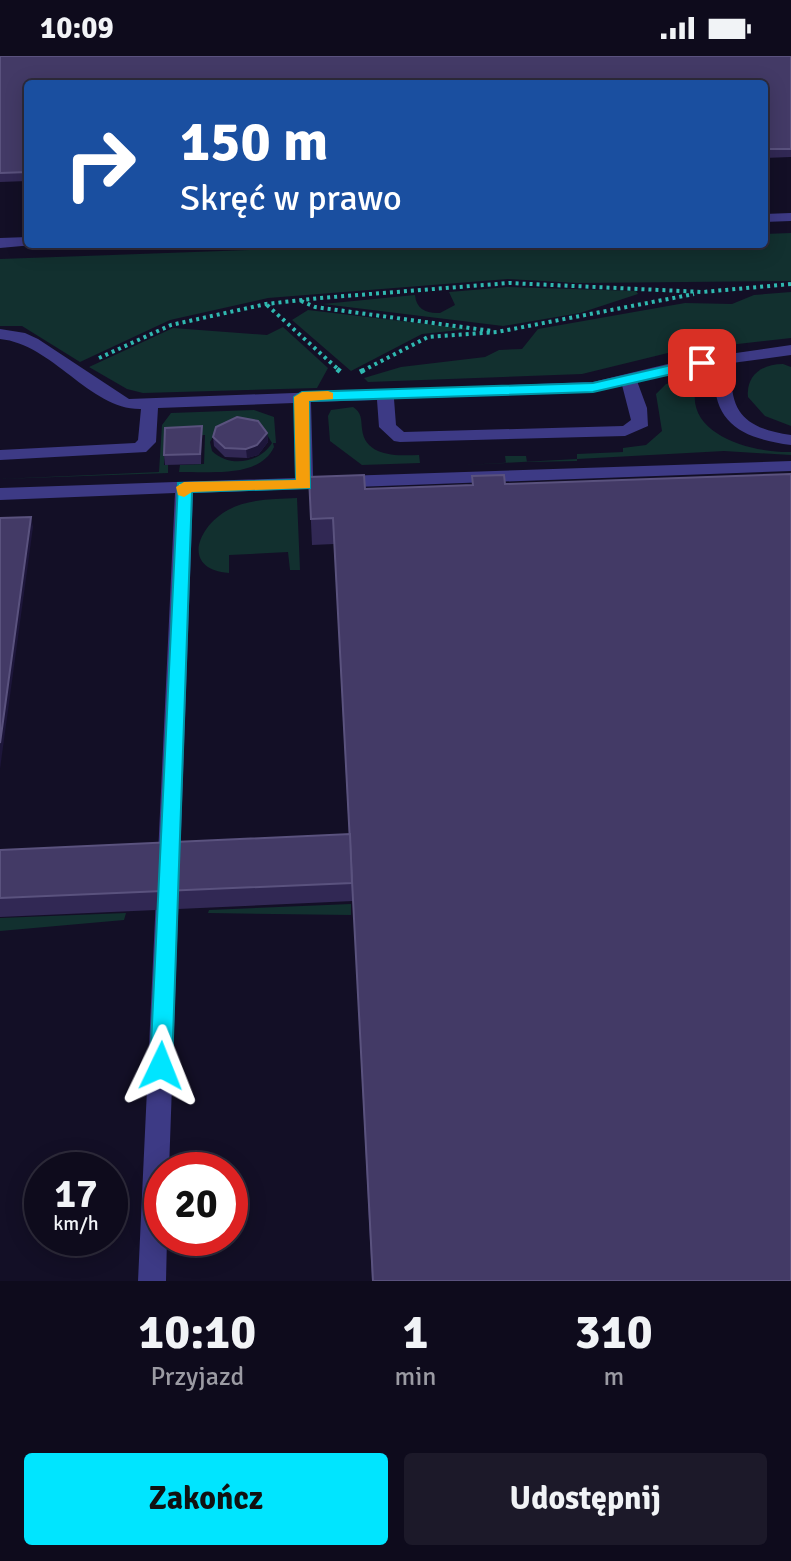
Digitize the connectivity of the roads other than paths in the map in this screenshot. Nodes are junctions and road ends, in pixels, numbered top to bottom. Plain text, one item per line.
1 (791, 217) edge
2 (768, 218) edge
3 (24, 242) edge
4 (0, 243) edge
5 (0, 334) edge
6 (791, 350) edge
7 (724, 360) junction
8 (628, 379) junction
9 (385, 394) junction
10 (302, 397) junction
11 (150, 403) junction
12 (791, 440) edge
13 (0, 455) edge
14 (791, 466) edge
15 (304, 484) junction
16 (184, 487) junction
17 (0, 494) edge
18 (152, 1281) edge

1 - 2 lane
3 - 4 lane
5 - 11 lane
6 - 7 lane
7 - 8 lane
7 - 12 lane
8 - 9 lane
8 - 9 lane
9 - 10 lane
10 - 11 lane
10 - 15 lane
11 - 13 lane
14 - 15 lane
15 - 16 lane
16 - 17 lane
16 - 18 lane

